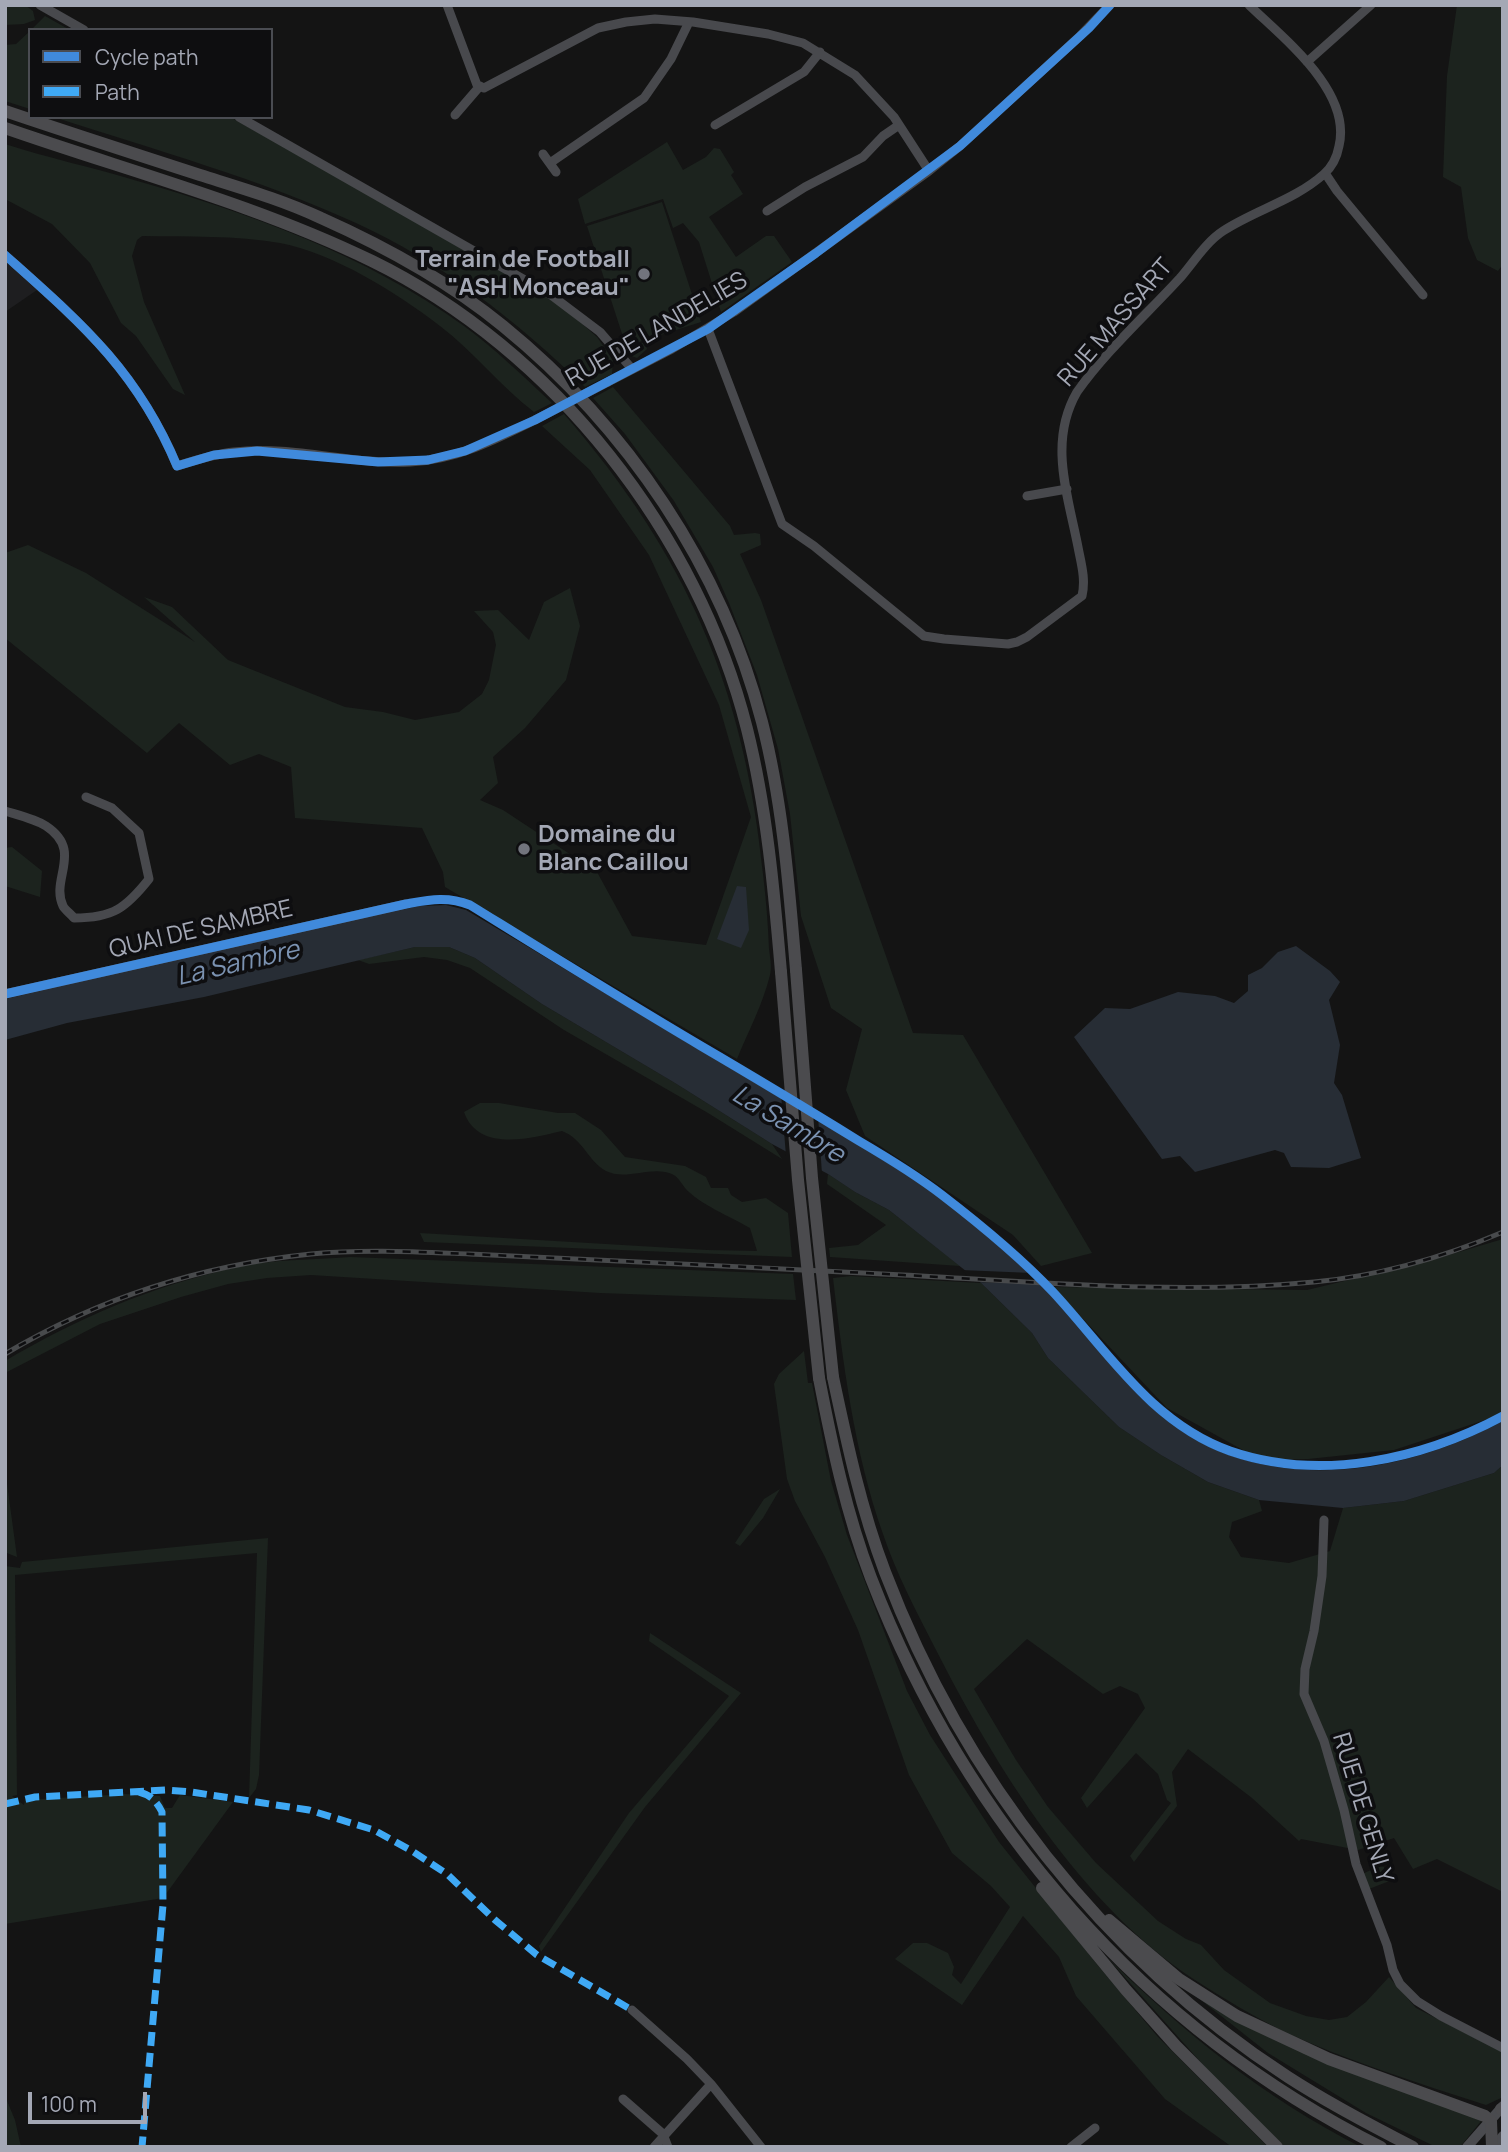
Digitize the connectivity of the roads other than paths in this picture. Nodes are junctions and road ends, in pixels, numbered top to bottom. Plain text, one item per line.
1 (40, 5) edge
2 (447, 5) edge
3 (1110, 5) edge
4 (1249, 5) edge
5 (1371, 5) edge
6 (689, 22) junction
7 (80, 28) edge
8 (820, 52) junction
9 (1307, 62) junction
10 (480, 86) junction
11 (5, 111) edge
12 (455, 115) dead end
13 (28, 119) edge
14 (30, 119) edge
15 (243, 119) edge
16 (715, 125) dead end
17 (899, 125) junction
18 (5, 128) edge
19 (543, 154) dead end
20 (550, 163) junction
21 (929, 171) junction
22 (556, 172) dead end
23 (1325, 173) junction
24 (767, 211) dead end
25 (5, 255) edge
26 (1423, 295) dead end
27 (708, 329) junction
28 (632, 369) junction
29 (1066, 489) junction
30 (1027, 496) dead end
31 (86, 797) dead end
32 (5, 811) edge
33 (405, 904) dead end
34 (5, 994) edge
35 (1324, 1520) dead end
36 (1030, 1862) junction
37 (1083, 1901) junction
38 (632, 2010) dead end
39 (1503, 2048) edge
40 (711, 2084) junction
41 (623, 2099) dead end
42 (1502, 2108) edge
43 (1491, 2121) junction
44 (1095, 2128) dead end
45 (663, 2134) junction
46 (1503, 2137) edge
47 (1470, 2144) edge
48 (654, 2147) edge
49 (667, 2147) edge
50 (761, 2147) edge
51 (1071, 2147) edge
52 (1277, 2147) edge
53 (1381, 2147) edge
54 (1413, 2147) edge
55 (1493, 2147) edge

1 - 7 street
2 - 10 street
3 - 21 street, RUE DE LANDELIES
4 - 9 street
5 - 9 street
6 - 8 street
6 - 10 street
6 - 20 street
8 - 16 street
8 - 17 street
9 - 23 street
10 - 12 street
11 - 13 highway, bridge
14 - 37 highway, bridge
15 - 28 street
17 - 21 street
17 - 24 street
18 - 36 highway, bridge
19 - 20 street
20 - 22 street
21 - 27 street, RUE DE LANDELIES
23 - 26 street
23 - 29 street, RUE MASSART
25 - 28 street, RUE DE LANDELIES, bridge
27 - 28 street, RUE DE LANDELIES
27 - 29 street, RUE MASSART
29 - 30 street
31 - 32 street
33 - 34 street, QUAI DE SAMBRE
35 - 39 street, RUE DE GENLY
36 - 52 highway
36 - 53 highway
37 - 43 highway
37 - 54 highway
38 - 40 street
40 - 45 street
40 - 50 street
41 - 45 street
42 - 43 main road
43 - 47 main road
43 - 55 highway
44 - 51 street
45 - 48 street
45 - 49 street
46 - 55 main road

